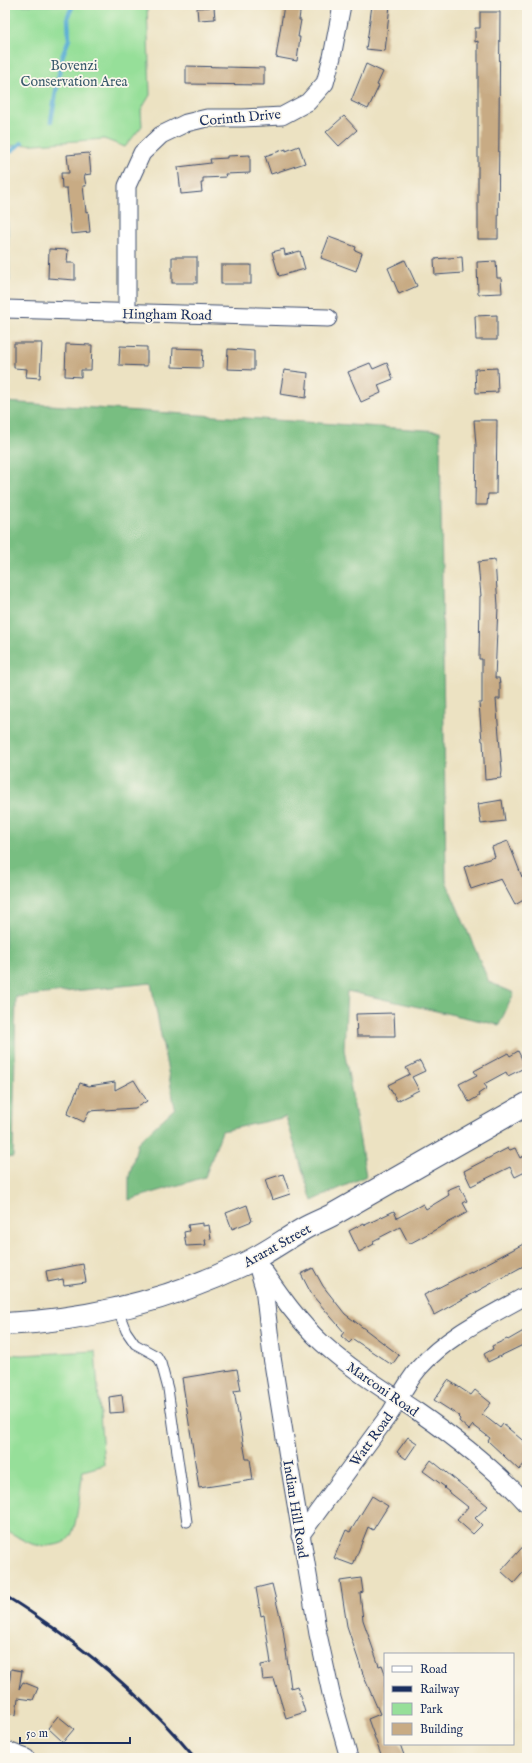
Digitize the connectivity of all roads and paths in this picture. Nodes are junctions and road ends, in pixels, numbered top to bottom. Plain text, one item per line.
1 (342, 5) edge
2 (5, 309) edge
3 (127, 313) junction
4 (328, 318) dead end
5 (527, 1104) edge
6 (255, 1258) junction
7 (527, 1295) edge
8 (117, 1308) junction
9 (5, 1324) edge
10 (398, 1400) junction
11 (527, 1503) edge
12 (187, 1522) dead end
13 (300, 1536) junction
14 (5, 1750) edge
15 (26, 1758) edge
16 (349, 1758) edge

1 - 3 street, Corinth Drive
2 - 3 street, Hingham Road
3 - 4 street, Hingham Road
5 - 6 main road, Ararat Street
6 - 8 main road, Ararat Street
6 - 10 street, Marconi Road
6 - 13 street, Indian Hill Road
7 - 10 street, Watt Road
8 - 9 main road, Ararat Street
8 - 12 lane
10 - 11 street, Marconi Road
10 - 13 street, Watt Road
13 - 16 street, Indian Hill Road
14 - 15 street

